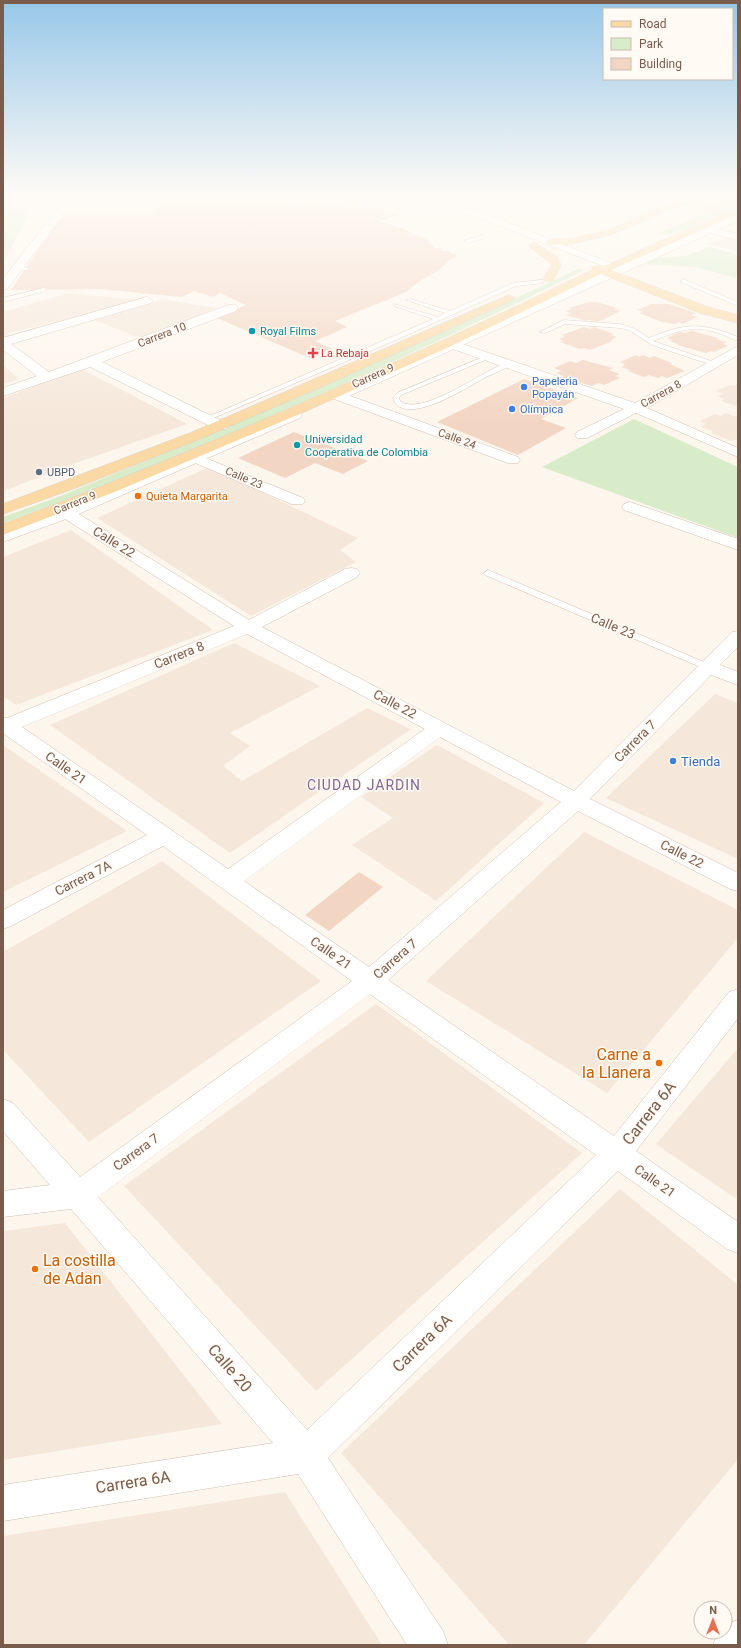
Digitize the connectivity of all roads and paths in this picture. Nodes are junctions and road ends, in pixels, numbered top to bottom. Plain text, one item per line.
1 (20, 270) edge
2 (553, 270) edge
3 (602, 270) junction
4 (567, 278) junction
5 (546, 281) junction
6 (683, 281) dead end
7 (3, 286) edge
8 (44, 290) dead end
9 (3, 300) edge
10 (409, 300) dead end
11 (147, 301) dead end
12 (738, 304) edge
13 (396, 305) dead end
14 (232, 308) dead end
15 (450, 313) junction
16 (734, 317) edge
17 (438, 319) junction
18 (543, 332) dead end
19 (738, 339) edge
20 (648, 341) junction
21 (3, 343) edge
22 (451, 344) junction
23 (738, 350) edge
24 (488, 357) junction
25 (91, 362) junction
26 (508, 364) junction
27 (715, 364) junction
28 (47, 377) junction
29 (3, 392) edge
30 (337, 395) junction
31 (636, 408) junction
32 (207, 419) junction
33 (221, 426) junction
34 (582, 435) dead end
35 (738, 454) edge
36 (194, 457) junction
37 (513, 460) dead end
38 (297, 501) dead end
39 (630, 507) dead end
40 (3, 509) edge
41 (64, 511) junction
42 (3, 530) edge
43 (3, 537) edge
44 (738, 545) edge
45 (351, 573) dead end
46 (488, 573) dead end
47 (248, 627) junction
48 (738, 636) edge
49 (708, 667) junction
50 (738, 679) edge
51 (4, 725) edge
52 (439, 728) junction
53 (576, 801) junction
54 (164, 836) junction
55 (228, 881) junction
56 (738, 883) edge
57 (3, 920) edge
58 (370, 981) junction
59 (738, 1000) edge
60 (3, 1111) edge
61 (617, 1154) junction
62 (78, 1194) junction
63 (3, 1204) edge
64 (738, 1239) edge
65 (306, 1455) junction
66 (3, 1503) edge
67 (738, 1639) edge
68 (429, 1645) edge
69 (732, 1645) edge

1 - 7 street
2 - 5 main road
3 - 4 main road, Carrera 9
3 - 16 main road
3 - 22 street
4 - 5 main road, Carrera 9
4 - 22 main road, Carrera 9
5 - 15 lane
5 - 33 main road, Carrera 9
6 - 12 lane
8 - 9 lane
10 - 15 lane
11 - 21 street
13 - 17 lane
14 - 25 street, Carrera 10
15 - 17 lane
17 - 32 lane
18 - 20 lane
19 - 20 lane
20 - 27 lane
21 - 28 street
22 - 24 street
22 - 30 main road, Carrera 9
23 - 27 street, Carrera 8
24 - 26 street
24 - 26 lane
25 - 28 street, Carrera 10
25 - 32 street
26 - 31 street
27 - 31 street, Carrera 8
28 - 29 street, Carrera 10
30 - 36 street
30 - 37 street, Calle 24
31 - 34 street, Carrera 8
31 - 35 street
32 - 33 street
33 - 40 main road, Carrera 9
36 - 38 street, Calle 23
36 - 41 street
39 - 44 street
41 - 42 main road, Carrera 9
41 - 43 street
41 - 47 street, Calle 22
45 - 47 street, Carrera 8
46 - 49 lane, Calle 23
47 - 51 street, Carrera 8
47 - 52 street, Calle 22
48 - 49 street, Carrera 7
49 - 50 street, Calle 23
49 - 53 street, Carrera 7
51 - 54 street, Calle 21
52 - 53 street, Calle 22
52 - 55 street
53 - 56 street, Calle 22
53 - 58 street, Carrera 7
54 - 55 street, Calle 21
54 - 57 street, Carrera 7A
55 - 58 street, Calle 21
58 - 61 street, Calle 21
58 - 62 street, Carrera 7
59 - 61 street, Carrera 6A
60 - 62 street, Calle 20
61 - 64 street, Calle 21
61 - 65 street, Carrera 6A
62 - 63 street, Carrera 7
62 - 65 street, Calle 20
65 - 66 street, Carrera 6A
65 - 68 street, Calle 20
67 - 69 street

